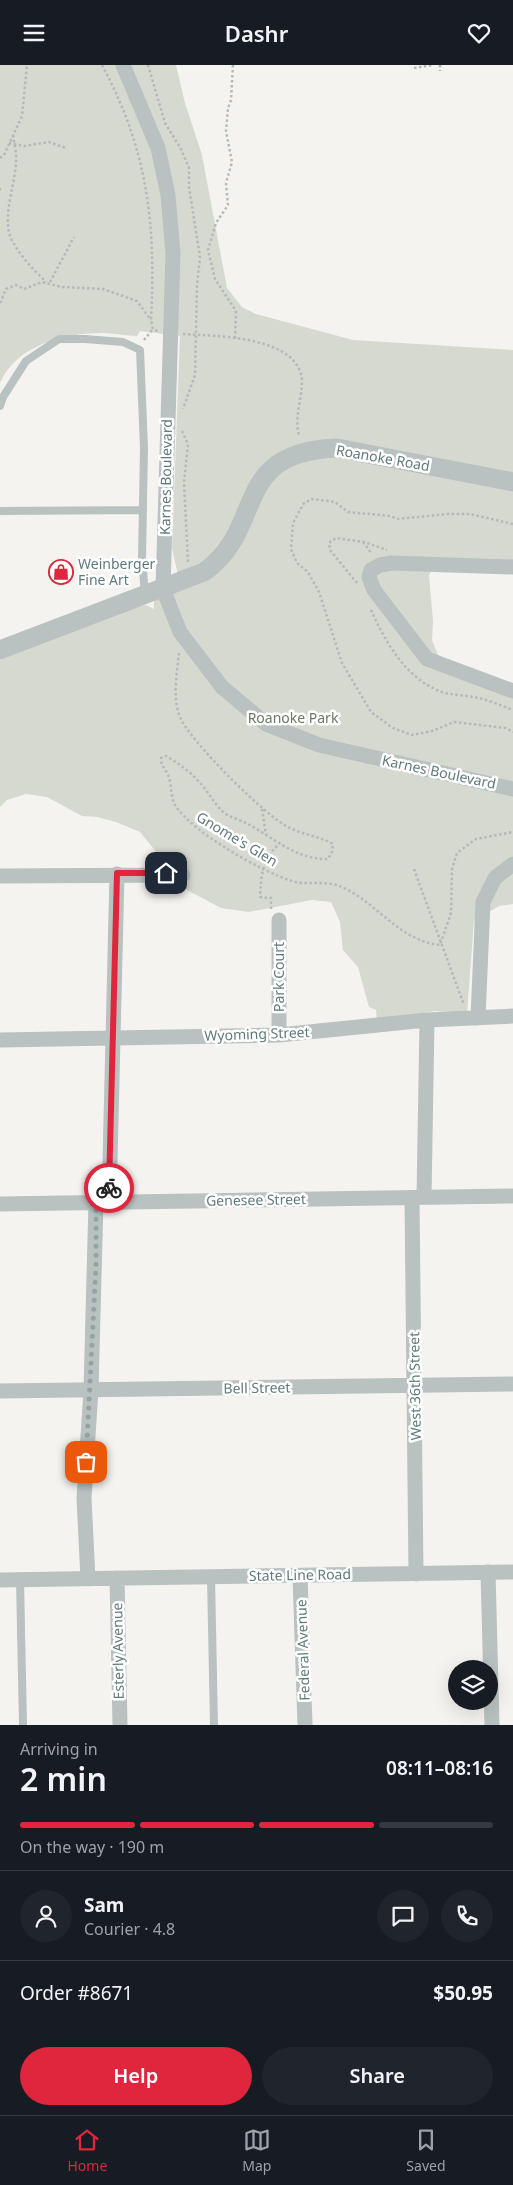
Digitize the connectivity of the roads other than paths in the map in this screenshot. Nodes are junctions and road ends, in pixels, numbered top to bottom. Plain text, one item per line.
1 (123, 65) edge
2 (0, 406) edge
3 (513, 482) edge
4 (143, 510) junction
5 (0, 511) edge
6 (513, 567) edge
7 (154, 592) junction
8 (0, 650) edge
9 (513, 691) edge
10 (513, 789) edge
11 (513, 864) edge
12 (117, 873) junction
13 (183, 875) dead end
14 (0, 876) edge
15 (275, 918) road end
16 (513, 1017) edge
17 (474, 1018) junction
18 (427, 1020) junction
19 (279, 1035) junction
20 (113, 1037) junction
21 (0, 1039) edge
22 (513, 1196) edge
23 (418, 1198) junction
24 (102, 1202) junction
25 (0, 1204) edge
26 (513, 1384) edge
27 (415, 1386) junction
28 (92, 1390) junction
29 (0, 1391) edge
30 (488, 1572) junction
31 (513, 1572) edge
32 (416, 1574) junction
33 (300, 1575) junction
34 (211, 1577) junction
35 (116, 1578) junction
36 (88, 1579) junction
37 (0, 1580) edge
38 (20, 1580) junction
39 (23, 1725) edge
40 (120, 1725) edge
41 (214, 1725) edge
42 (306, 1725) edge
43 (492, 1725) edge

1 - 7 street, Karnes Boulevard
2 - 4 lane
3 - 7 street, Roanoke Road
4 - 5 lane
4 - 7 lane
6 - 9 street
7 - 8 street, Roanoke Road
7 - 10 street, Karnes Boulevard
11 - 17 street
12 - 13 street
12 - 14 street
12 - 20 street
15 - 19 street, Park Court
16 - 17 street, Wyoming Street
17 - 18 street, Wyoming Street
18 - 19 street, Wyoming Street
18 - 23 street, West 36th Street
19 - 20 street, Wyoming Street
20 - 21 street, Wyoming Street
20 - 24 street
22 - 23 street, Genesee Street
23 - 24 street, Genesee Street
23 - 27 street, West 36th Street
24 - 25 street, Genesee Street
24 - 28 street
26 - 27 street, Bell Street
27 - 28 street, Bell Street
27 - 32 street, West 36th Street
28 - 29 street, Bell Street
28 - 36 street
30 - 31 street, State Line Road
30 - 32 street, State Line Road
30 - 43 street
32 - 33 street, State Line Road
33 - 34 street, State Line Road
33 - 42 street, Federal Avenue
34 - 35 street, State Line Road
34 - 41 lane
35 - 36 street, State Line Road
35 - 40 street, Esterly Avenue
36 - 38 street, State Line Road
37 - 38 street, State Line Road
38 - 39 lane

